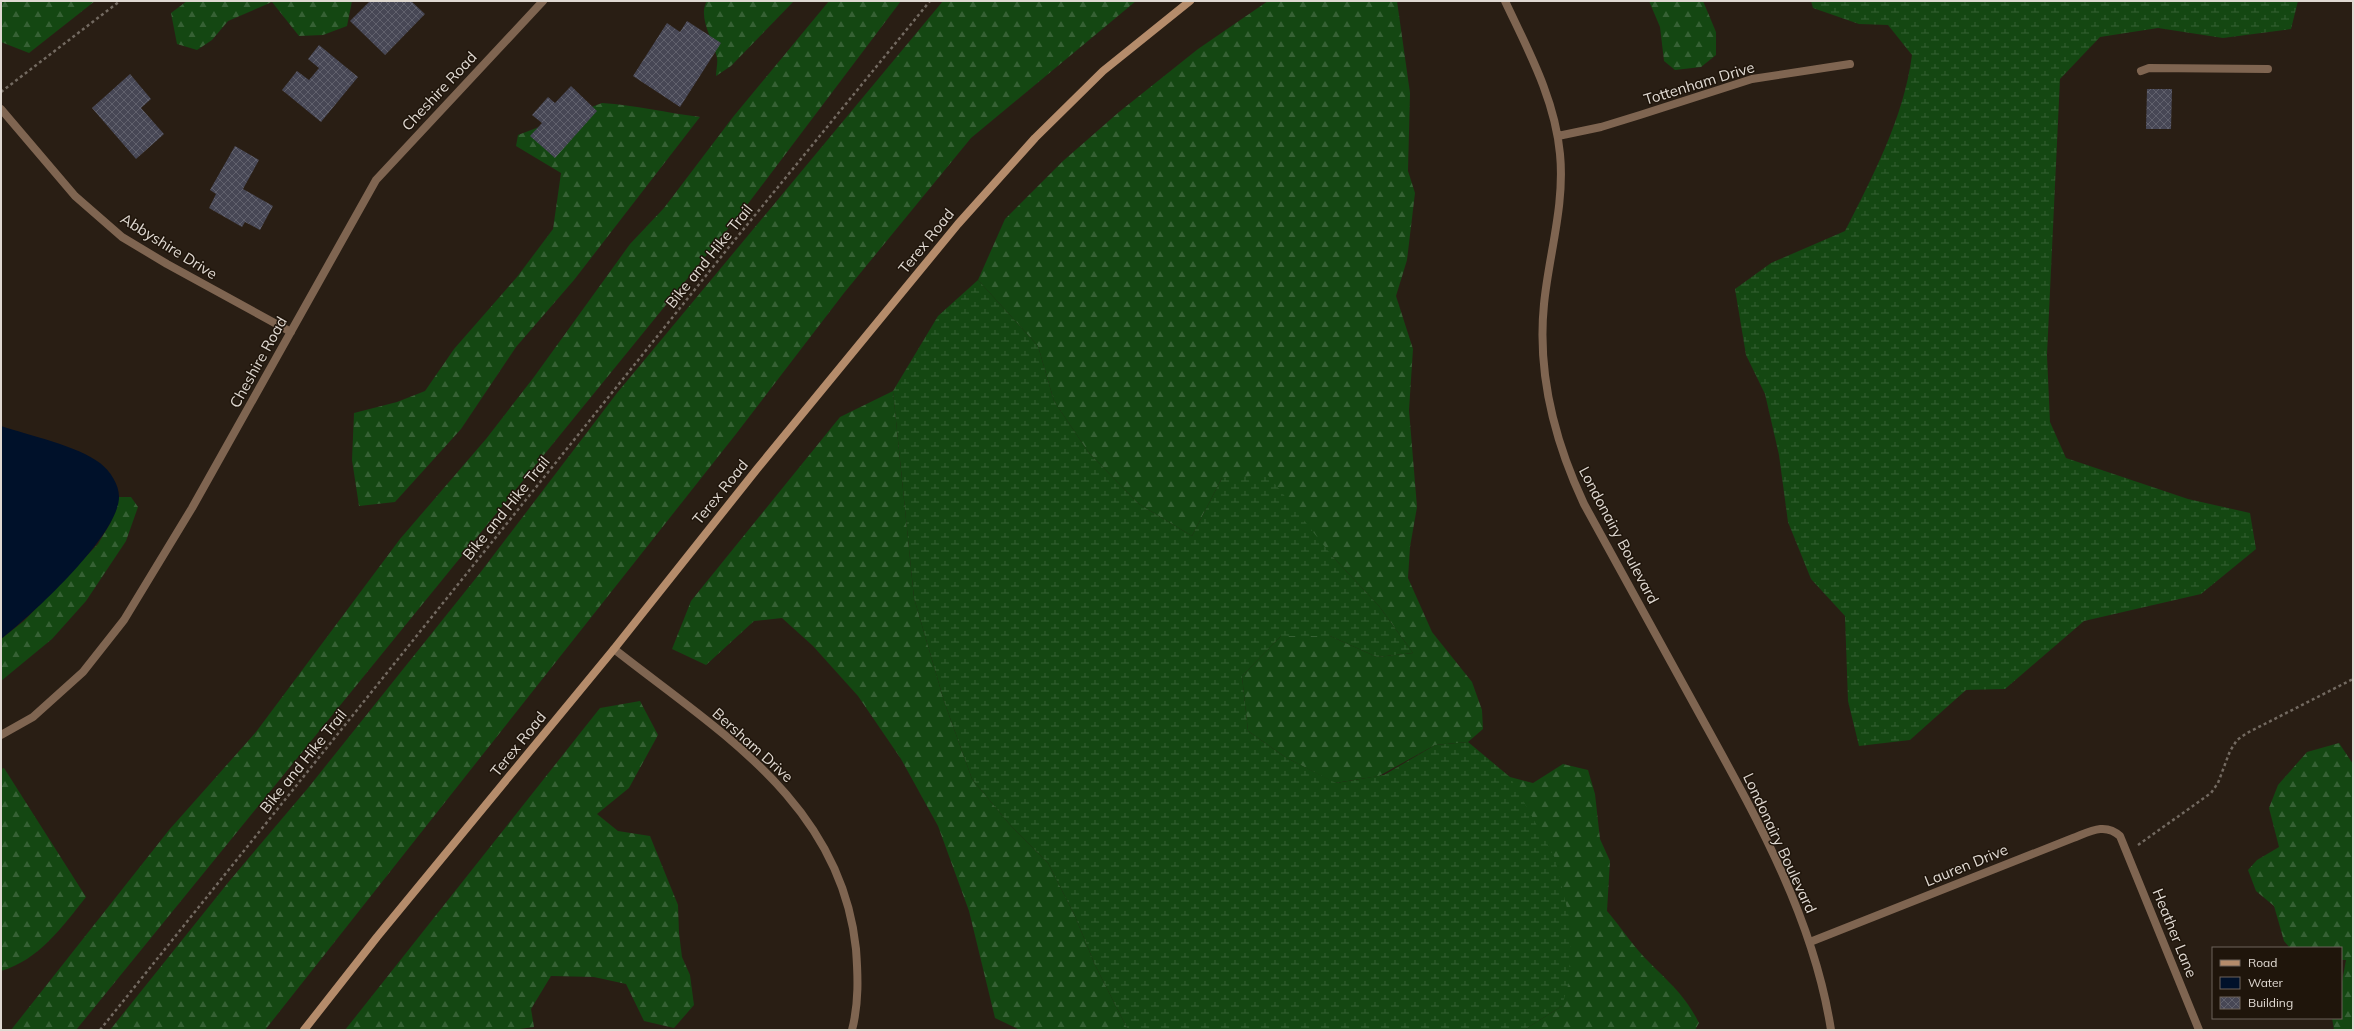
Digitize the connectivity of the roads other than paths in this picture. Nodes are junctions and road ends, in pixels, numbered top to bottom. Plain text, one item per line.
1 (543, 1) edge
2 (1190, 1) edge
3 (1505, 1) edge
4 (1850, 64) dead end
5 (2268, 69) dead end
6 (2141, 71) dead end
7 (1, 109) edge
8 (1558, 136) junction
9 (290, 332) junction
10 (614, 649) junction
11 (1, 735) edge
12 (2126, 850) joint
13 (1810, 942) junction
14 (304, 1030) edge
15 (852, 1030) edge
16 (1831, 1030) edge
17 (2199, 1030) edge

1 - 9 street, Cheshire Road
2 - 10 main road, Terex Road
3 - 8 street, Londonairy Boulevard
4 - 8 street, Tottenham Drive
5 - 6 street
7 - 9 street, Abbyshire Drive
8 - 13 street, Londonairy Boulevard
9 - 11 street, Cheshire Road
10 - 14 main road, Terex Road
10 - 15 street, Bersham Drive
12 - 13 street, Lauren Drive
12 - 17 street, Heather Lane
13 - 16 street, Londonairy Boulevard

